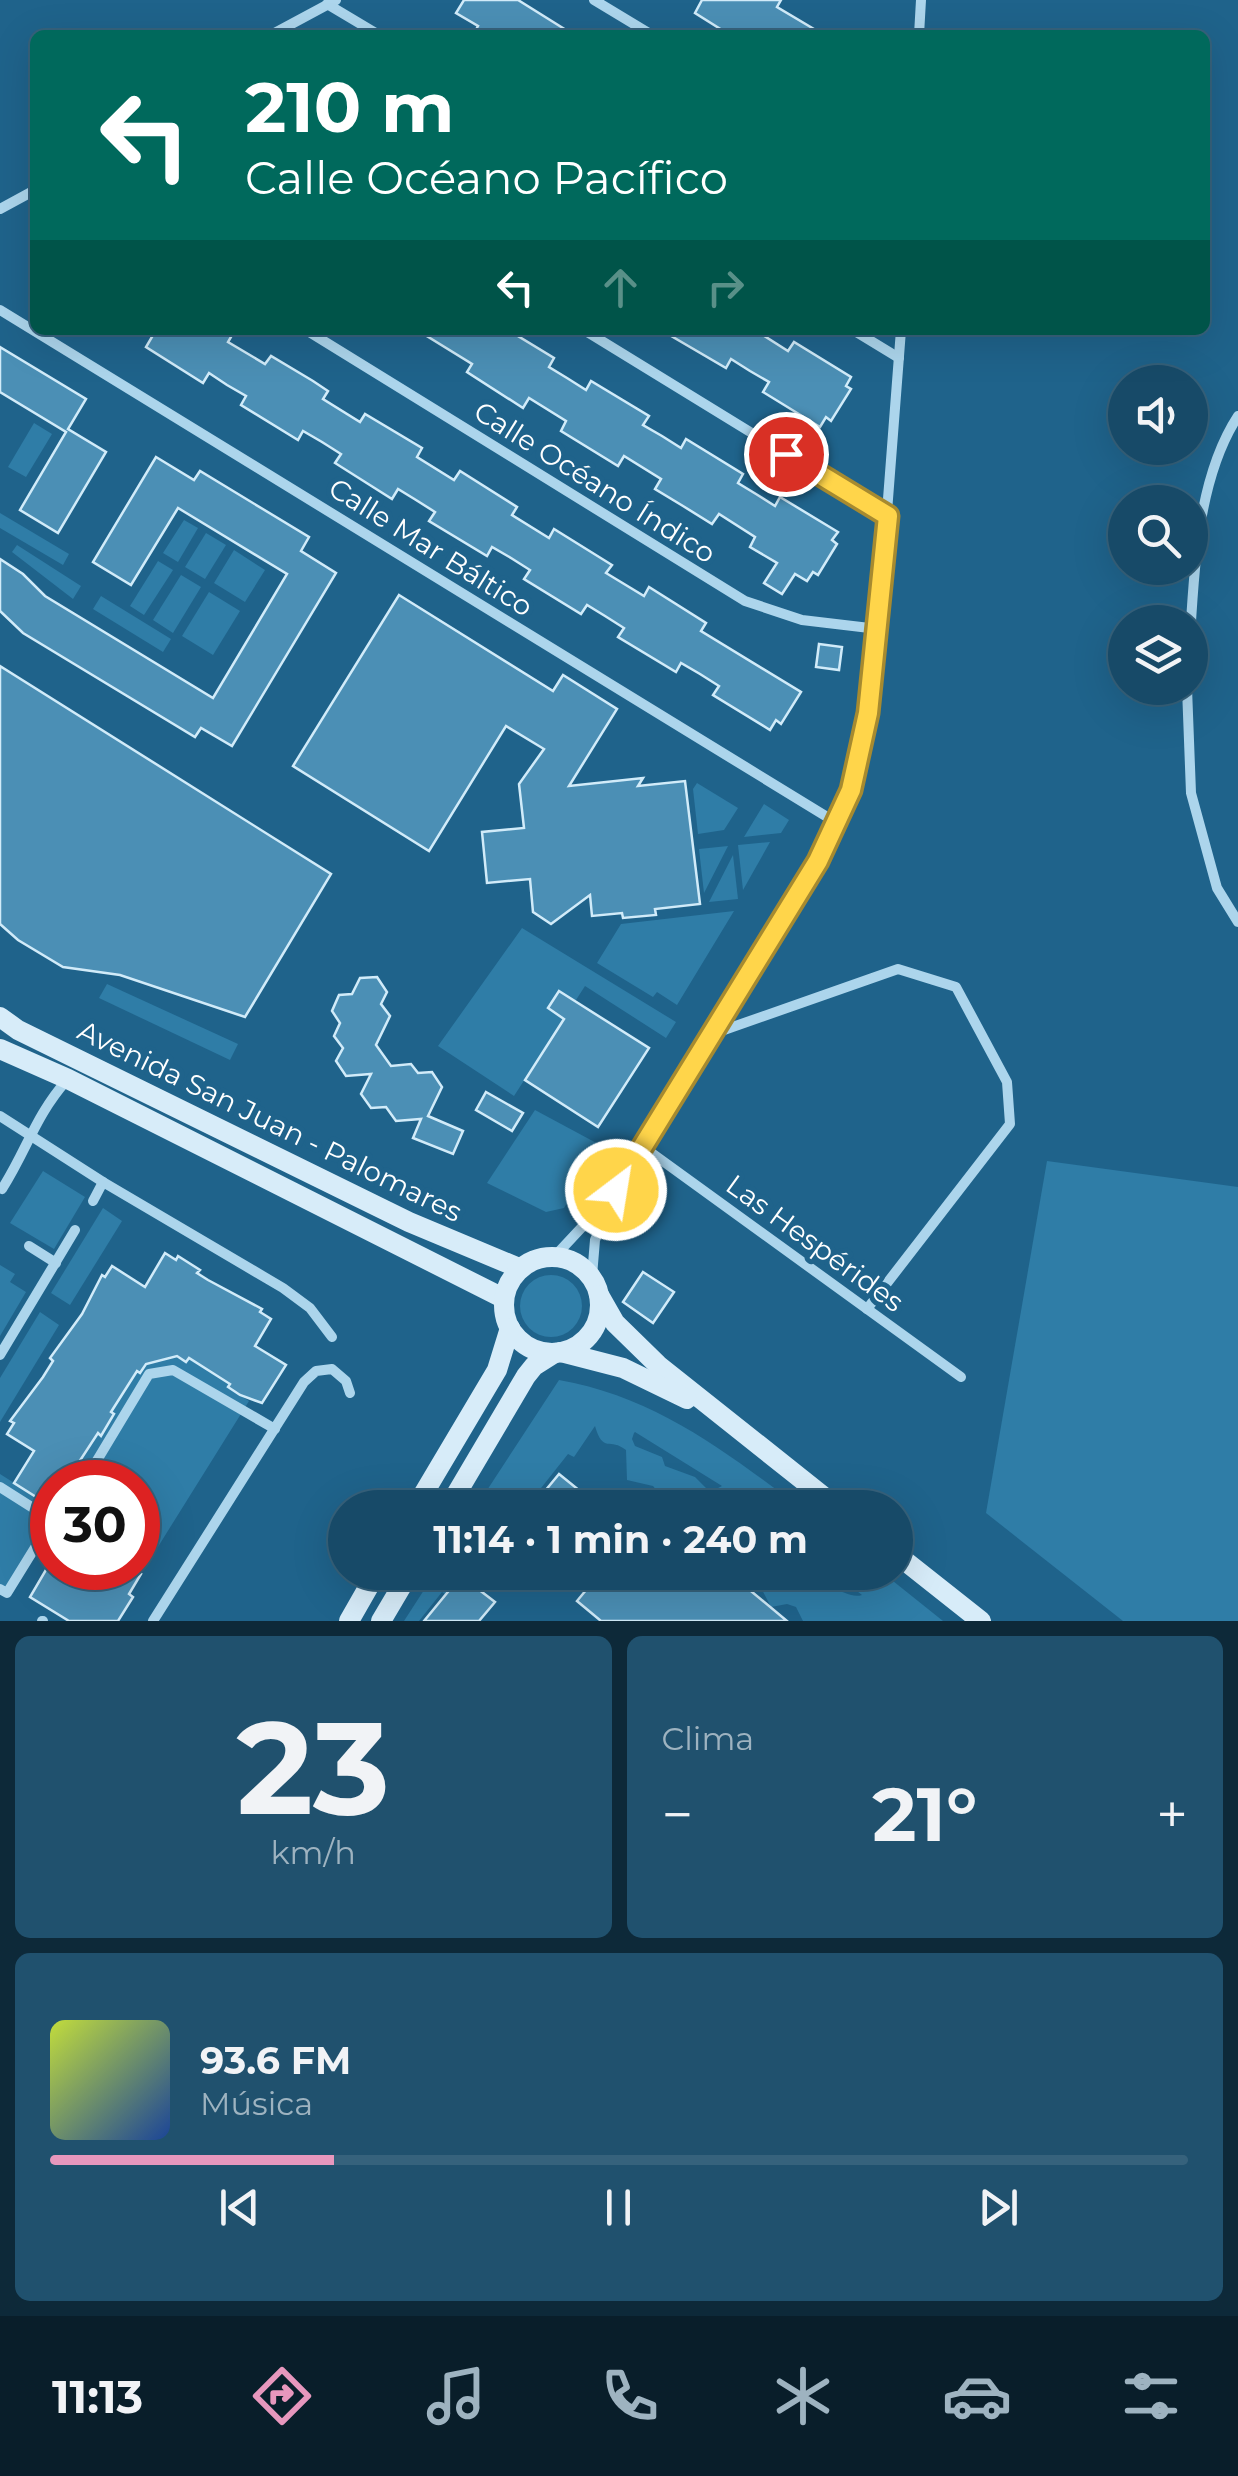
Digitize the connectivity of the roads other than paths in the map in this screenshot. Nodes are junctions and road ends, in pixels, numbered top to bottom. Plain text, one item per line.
1 (594, 0) edge
2 (921, 0) edge
3 (332, 2) edge
4 (280, 30) edge
5 (371, 30) edge
6 (644, 30) edge
7 (919, 30) edge
8 (30, 193) edge
9 (0, 209) edge
10 (0, 310) edge
11 (30, 328) edge
12 (41, 335) edge
13 (314, 335) edge
14 (592, 335) edge
15 (862, 335) edge
16 (901, 335) edge
17 (899, 358) junction
18 (1238, 416) edge
19 (888, 516) junction
20 (1192, 605) edge
21 (878, 628) junction
22 (1188, 705) edge
23 (837, 823) junction
24 (1238, 922) edge
25 (0, 1017) edge
26 (708, 1036) junction
27 (0, 1049) edge
28 (68, 1079) junction
29 (0, 1116) edge
30 (29, 1135) junction
31 (642, 1146) junction
32 (103, 1182) junction
33 (0, 1188) edge
34 (616, 1190) junction
35 (93, 1200) dead end
36 (75, 1230) dead end
37 (29, 1246) dead end
38 (555, 1256) junction
39 (56, 1263) junction
40 (519, 1268) junction
41 (595, 1285) junction
42 (503, 1298) junction
43 (867, 1309) junction
44 (510, 1328) junction
45 (332, 1336) dead end
46 (557, 1353) junction
47 (0, 1355) edge
48 (961, 1377) dead end
49 (350, 1393) dead end
50 (274, 1429) junction
51 (740, 1430) junction
52 (97, 1460) edge
53 (0, 1486) edge
54 (426, 1490) edge
55 (459, 1490) edge
56 (815, 1490) edge
57 (30, 1506) edge
58 (30, 1556) edge
59 (913, 1566) edge
60 (0, 1589) edge
61 (367, 1590) edge
62 (399, 1590) edge
63 (153, 1621) edge
64 (349, 1621) edge
65 (381, 1621) edge
66 (982, 1621) edge

1 - 6 street
2 - 7 street
3 - 4 street
3 - 5 street
8 - 9 street
10 - 11 street, Calle Mar Báltico
12 - 23 street, Calle Mar Báltico
13 - 21 street, Calle Océano Índico
14 - 19 street
15 - 17 street
16 - 17 street
17 - 19 street
18 - 20 street
19 - 21 street
21 - 23 street
22 - 24 street
23 - 26 street
25 - 40 street, Avenida San Juan - Palomares
26 - 31 street
26 - 43 street
27 - 28 street, Avenida San Juan - Palomares
28 - 30 street
28 - 42 street, Avenida San Juan - Palomares
29 - 30 street
30 - 32 street
30 - 33 street
31 - 34 street
31 - 43 street, Las Hespérides
32 - 35 street
32 - 45 street
34 - 38 street
34 - 41 street
36 - 39 street
37 - 39 street
38 - 40 street
38 - 41 street
39 - 47 street
40 - 42 street
41 - 46 street
41 - 51 street
42 - 44 street
43 - 48 street, Las Hespérides
44 - 46 street
44 - 54 street
46 - 51 street
46 - 55 street
49 - 50 street
50 - 52 street
50 - 63 street
51 - 56 street
53 - 57 street
58 - 60 street
59 - 66 street
61 - 64 street
62 - 65 street

